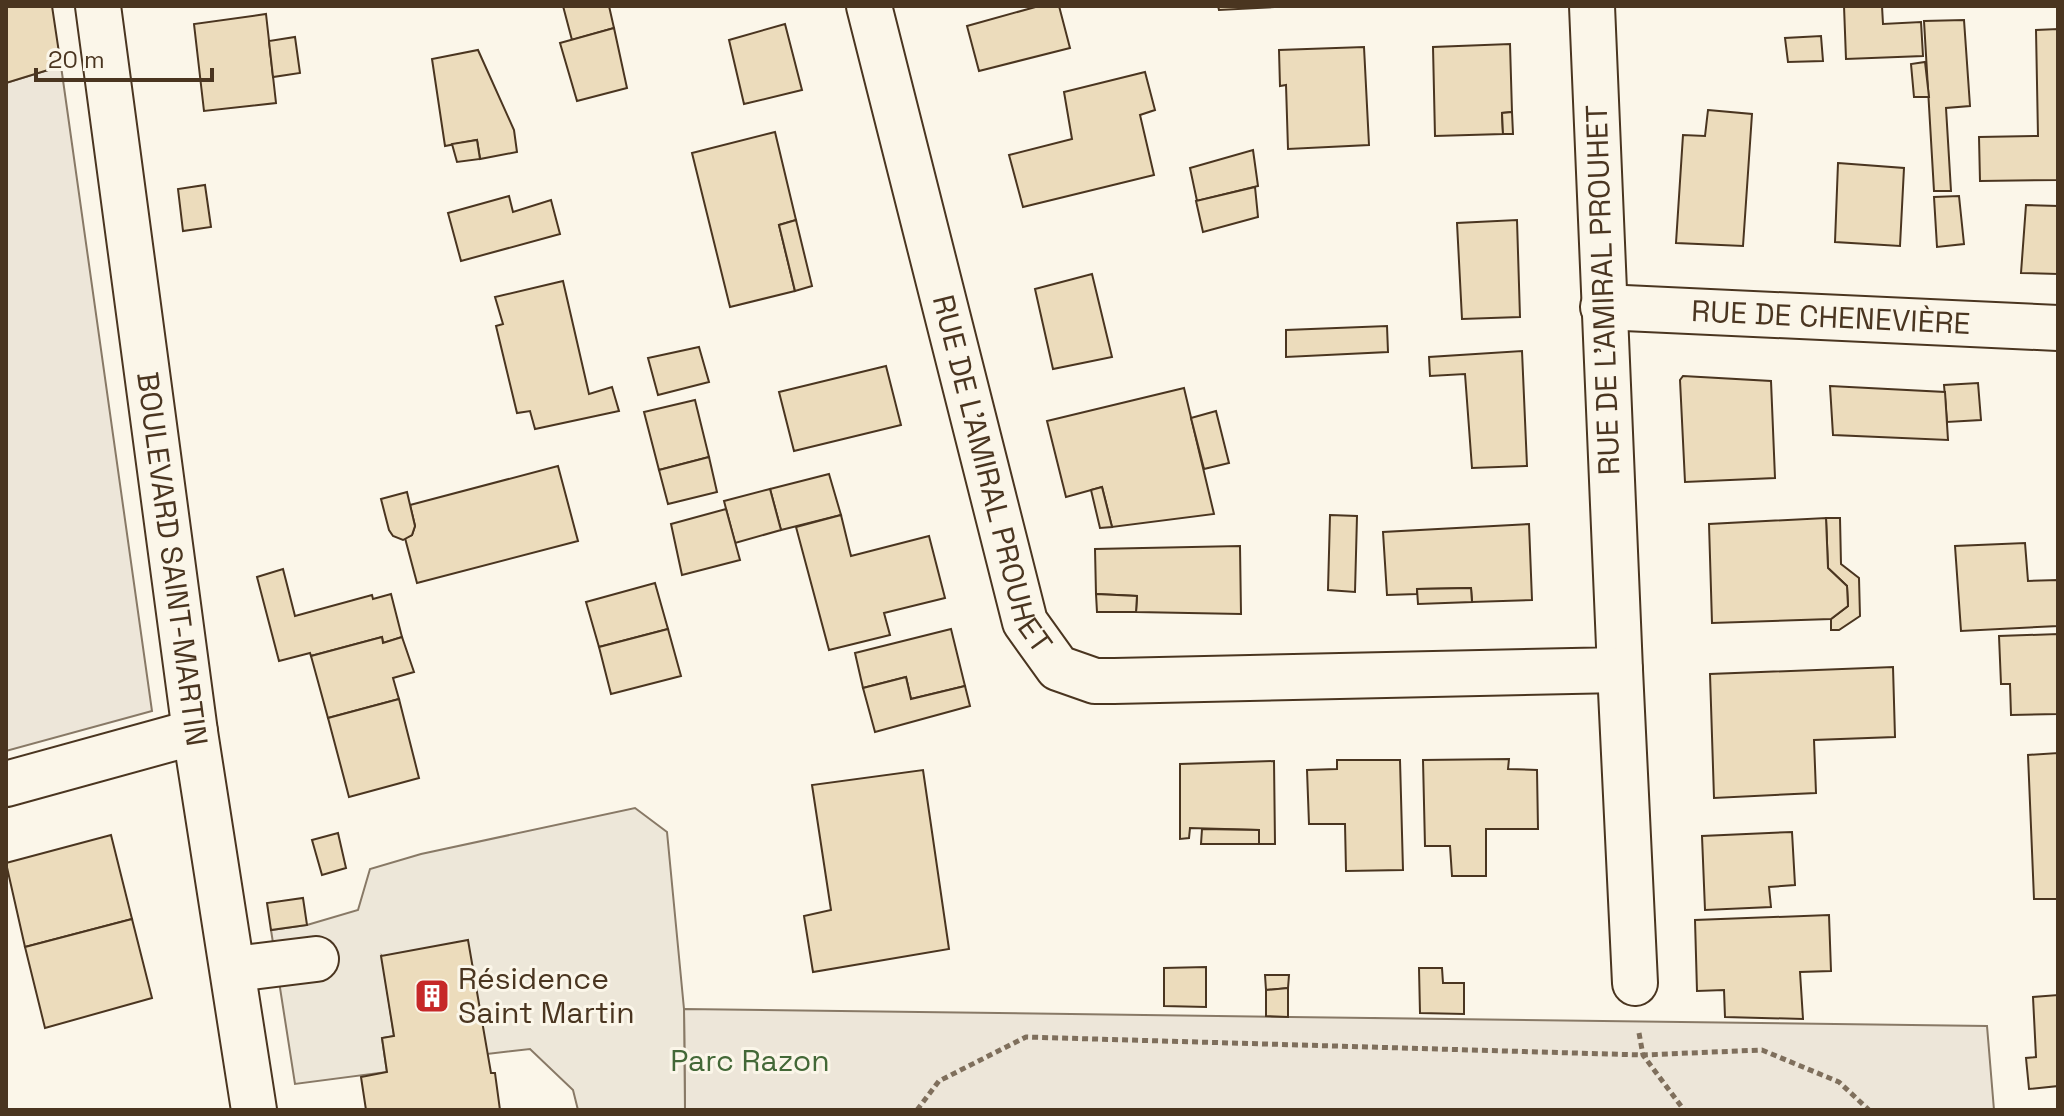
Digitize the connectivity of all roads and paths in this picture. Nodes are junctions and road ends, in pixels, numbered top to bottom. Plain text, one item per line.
1 (98, 6) edge
2 (869, 6) edge
3 (1592, 6) edge
4 (1603, 307) junction
5 (2058, 328) edge
6 (1620, 670) junction
7 (195, 732) junction
8 (6, 784) edge
9 (316, 959) dead end
10 (234, 969) junction
11 (1635, 983) joint
12 (1643, 1055) junction
13 (254, 1110) edge
14 (917, 1110) edge
15 (1684, 1110) edge
16 (1869, 1110) edge

1 - 7 street, BOULEVARD SAINT-MARTIN
2 - 6 street, RUE DE L'AMIRAL PROUHET
3 - 4 street, RUE DE L'AMIRAL PROUHET
4 - 5 street, RUE DE CHENEVIÈRE
4 - 6 street, RUE DE L'AMIRAL PROUHET
6 - 11 street, RUE DE L'AMIRAL PROUHET
7 - 8 street
7 - 10 street, BOULEVARD SAINT-MARTIN
9 - 10 street
10 - 13 street, BOULEVARD SAINT-MARTIN
11 - 12 path
12 - 14 path
12 - 15 path
12 - 16 path

